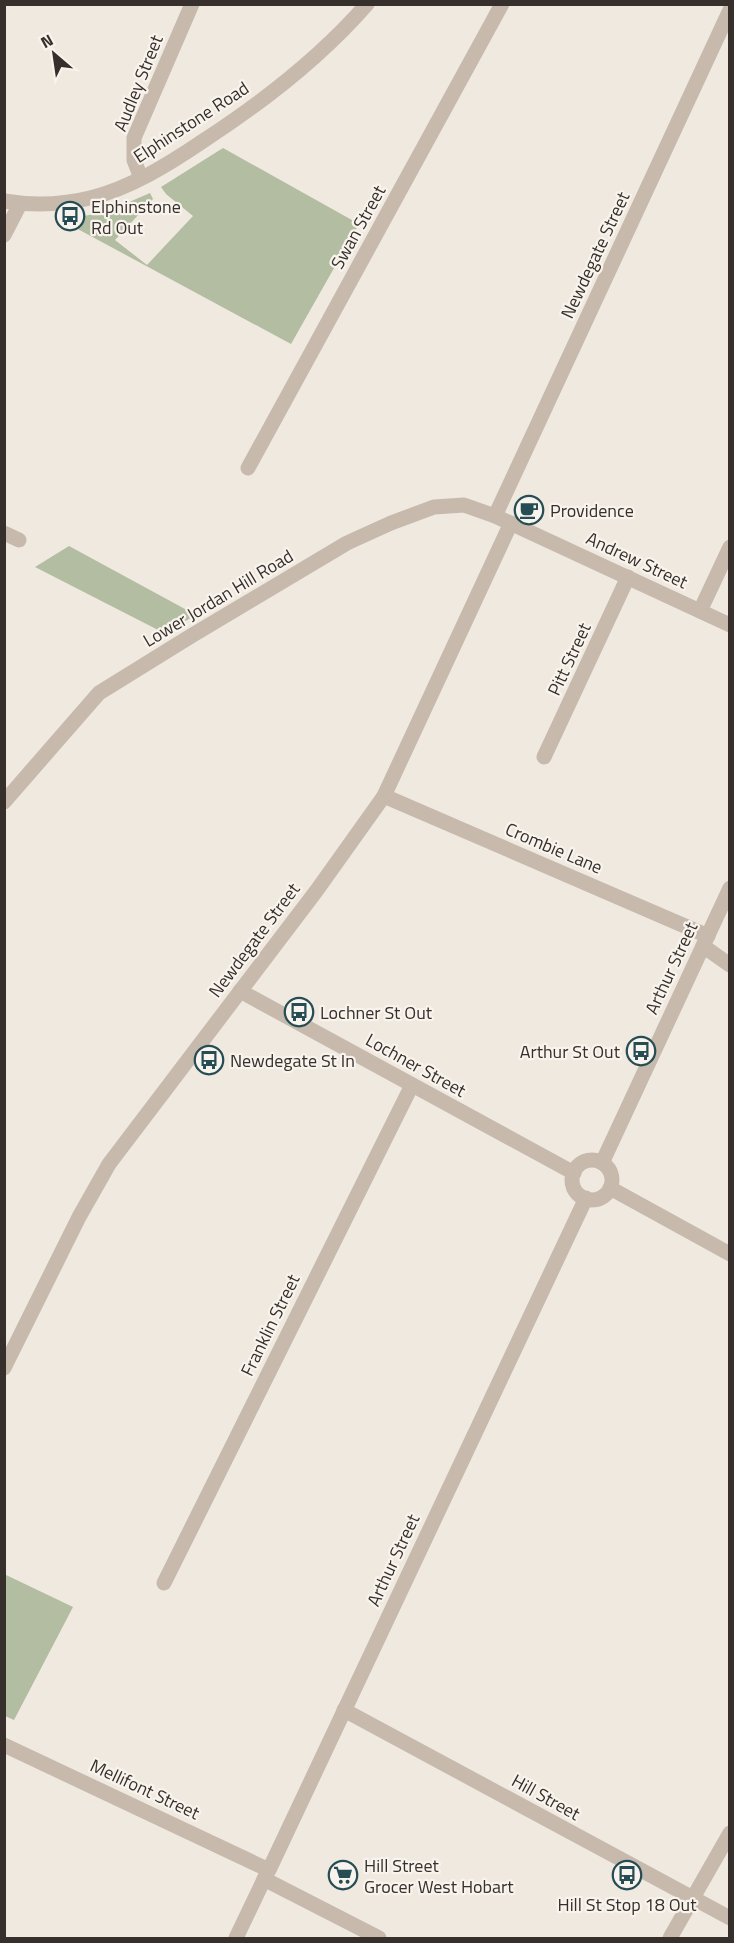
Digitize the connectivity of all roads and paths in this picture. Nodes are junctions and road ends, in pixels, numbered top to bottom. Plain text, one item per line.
1 (192, 4) edge
2 (367, 4) edge
3 (501, 4) edge
4 (729, 10) edge
5 (141, 178) junction
6 (12, 202) edge
7 (4, 235) edge
8 (248, 468) dead end
9 (495, 516) junction
10 (512, 523) junction
11 (4, 533) edge
12 (19, 540) dead end
13 (729, 546) edge
14 (628, 577) junction
15 (700, 611) junction
16 (729, 625) edge
17 (544, 757) dead end
18 (384, 796) junction
19 (4, 802) edge
20 (729, 888) edge
21 (706, 941) junction
22 (729, 965) edge
23 (240, 992) junction
24 (412, 1085) junction
25 (602, 1163) junction
26 (574, 1173) junction
27 (610, 1188) junction
28 (585, 1198) junction
29 (729, 1254) edge
30 (4, 1368) edge
31 (164, 1583) dead end
32 (344, 1710) junction
33 (4, 1745) edge
34 (729, 1833) edge
35 (267, 1874) junction
36 (692, 1899) junction
37 (729, 1918) edge
38 (237, 1938) edge
39 (379, 1938) edge
40 (670, 1938) edge

1 - 5 street, Audley Street
2 - 5 street, Elphinstone Road
3 - 8 street, Swan Street
4 - 9 street, Newdegate Street
5 - 6 street, Elphinstone Road
6 - 7 street
9 - 10 street, Andrew Street
9 - 19 street, Lower Jordan Hill Road
10 - 14 street, Andrew Street
10 - 18 street, Newdegate Street
11 - 12 street
13 - 15 street
14 - 15 street, Andrew Street
14 - 17 street, Pitt Street
15 - 16 street, Andrew Street
18 - 21 street, Crombie Lane
18 - 23 street, Newdegate Street
20 - 21 street, Arthur Street
21 - 22 street, Crombie Lane
21 - 25 street, Arthur Street
23 - 24 street, Lochner Street
23 - 30 street, Newdegate Street
24 - 26 street, Lochner Street
24 - 31 street, Franklin Street
25 - 26 street
25 - 27 street
26 - 28 street
27 - 28 street
27 - 29 street
28 - 32 street, Arthur Street
32 - 35 street, Arthur Street
32 - 36 street, Hill Street
33 - 35 street, Mellifont Street
34 - 36 street
35 - 38 street, Arthur Street
35 - 39 street, Mellifont Street
36 - 37 street, Hill Street
36 - 40 street

